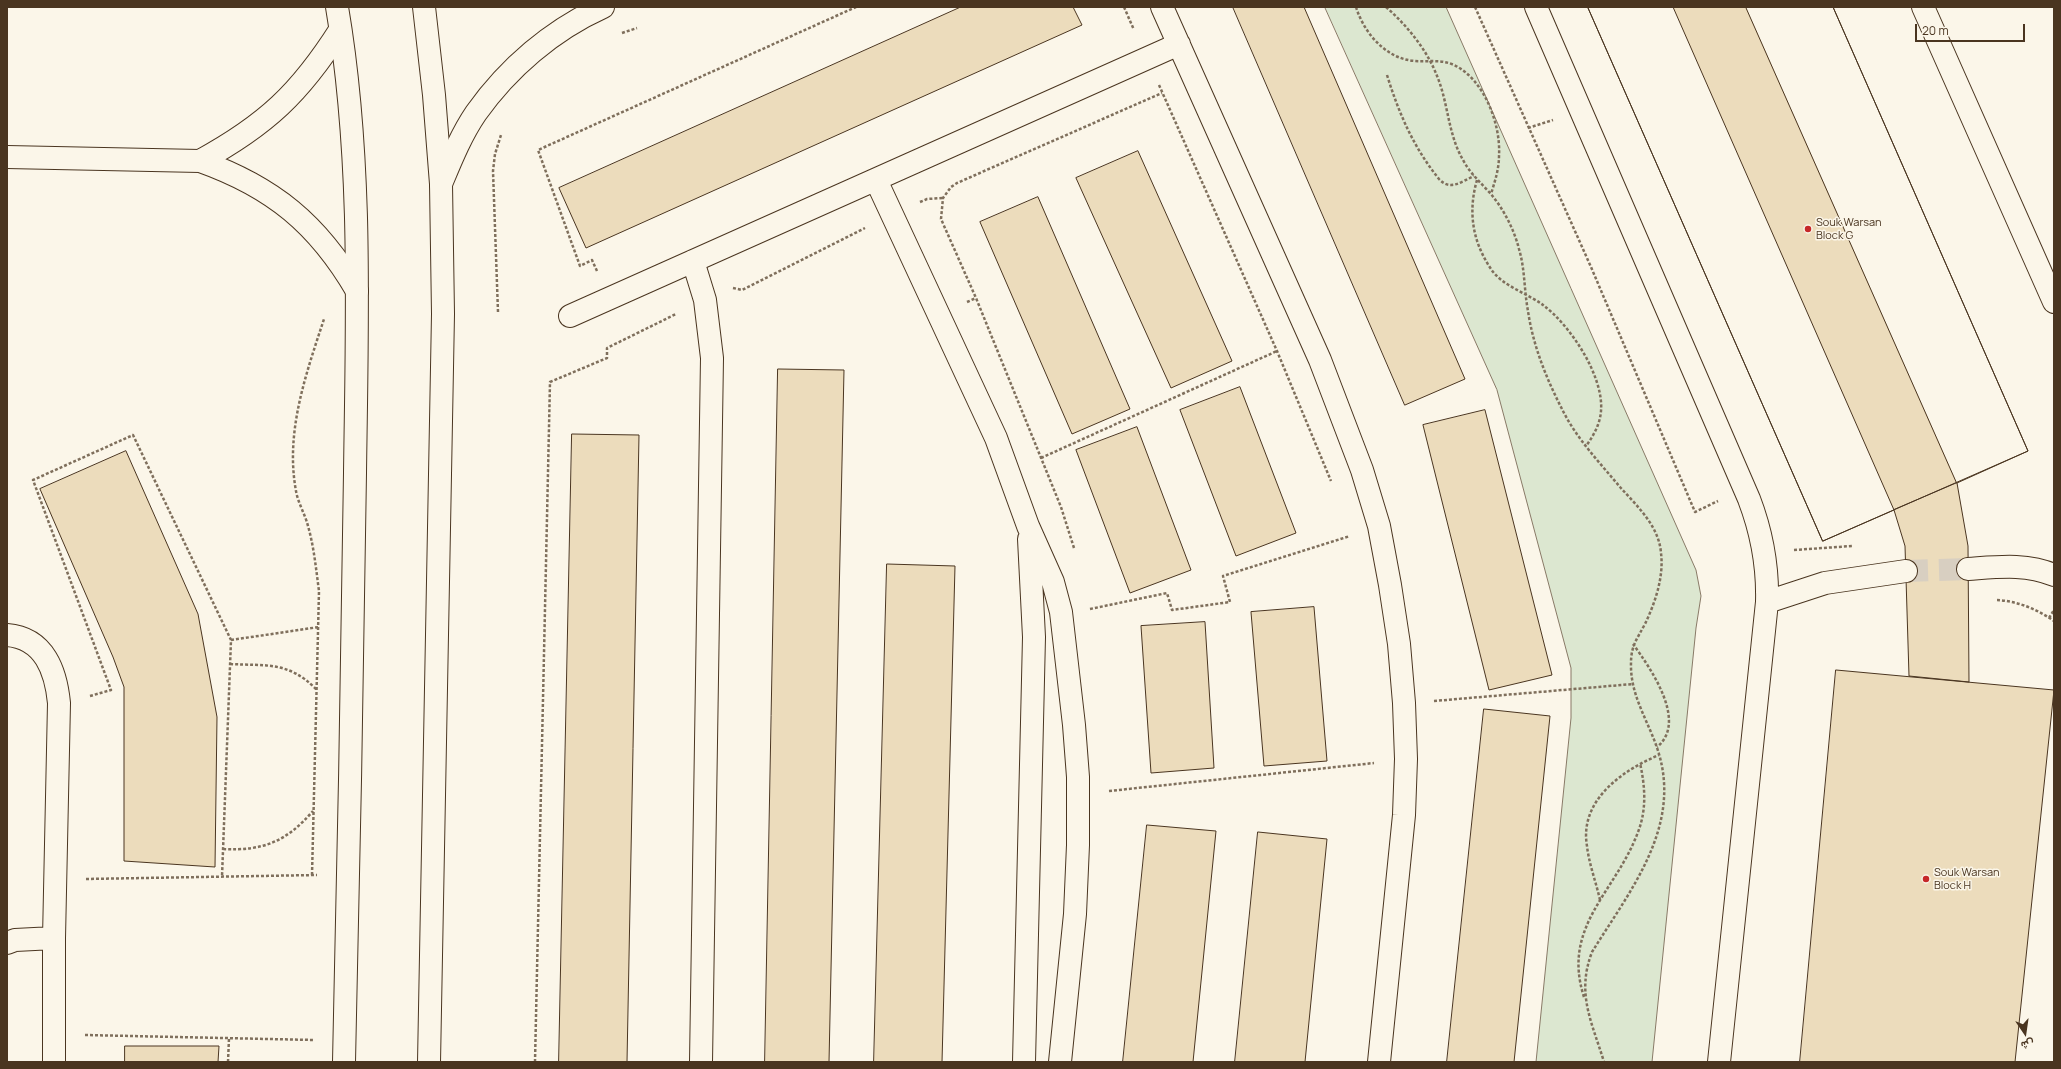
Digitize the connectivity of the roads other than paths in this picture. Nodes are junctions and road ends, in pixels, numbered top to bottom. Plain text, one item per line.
1 (336, 7) edge
2 (424, 7) edge
3 (603, 7) edge
4 (1162, 7) edge
5 (1536, 7) edge
6 (1923, 7) edge
7 (340, 30) junction
8 (1179, 44) junction
9 (7, 157) edge
10 (200, 161) junction
11 (876, 180) junction
12 (441, 184) junction
13 (693, 261) junction
14 (357, 291) junction
15 (2054, 302) edge
16 (570, 316) dead end
17 (1028, 526) junction
18 (1968, 569) tunnel mouth
19 (1906, 571) tunnel mouth
20 (2054, 575) edge
21 (1767, 602) junction
22 (7, 635) edge
23 (54, 938) junction
24 (7, 943) edge
25 (54, 1062) edge
26 (344, 1062) edge
27 (429, 1062) edge
28 (701, 1062) edge
29 (1024, 1062) edge
30 (1060, 1062) edge
31 (1379, 1062) edge
32 (1719, 1062) edge

1 - 7 street
2 - 12 street
3 - 12 street
4 - 8 street
5 - 21 street
6 - 15 street
7 - 10 street
7 - 14 street
8 - 11 street
8 - 31 street
9 - 10 street
10 - 14 street
11 - 13 street
11 - 17 street
12 - 27 street
13 - 16 street
13 - 28 street
14 - 26 street
17 - 29 street
17 - 30 street
18 - 20 street
19 - 21 street
21 - 32 street
22 - 23 street
23 - 24 street
23 - 25 street

